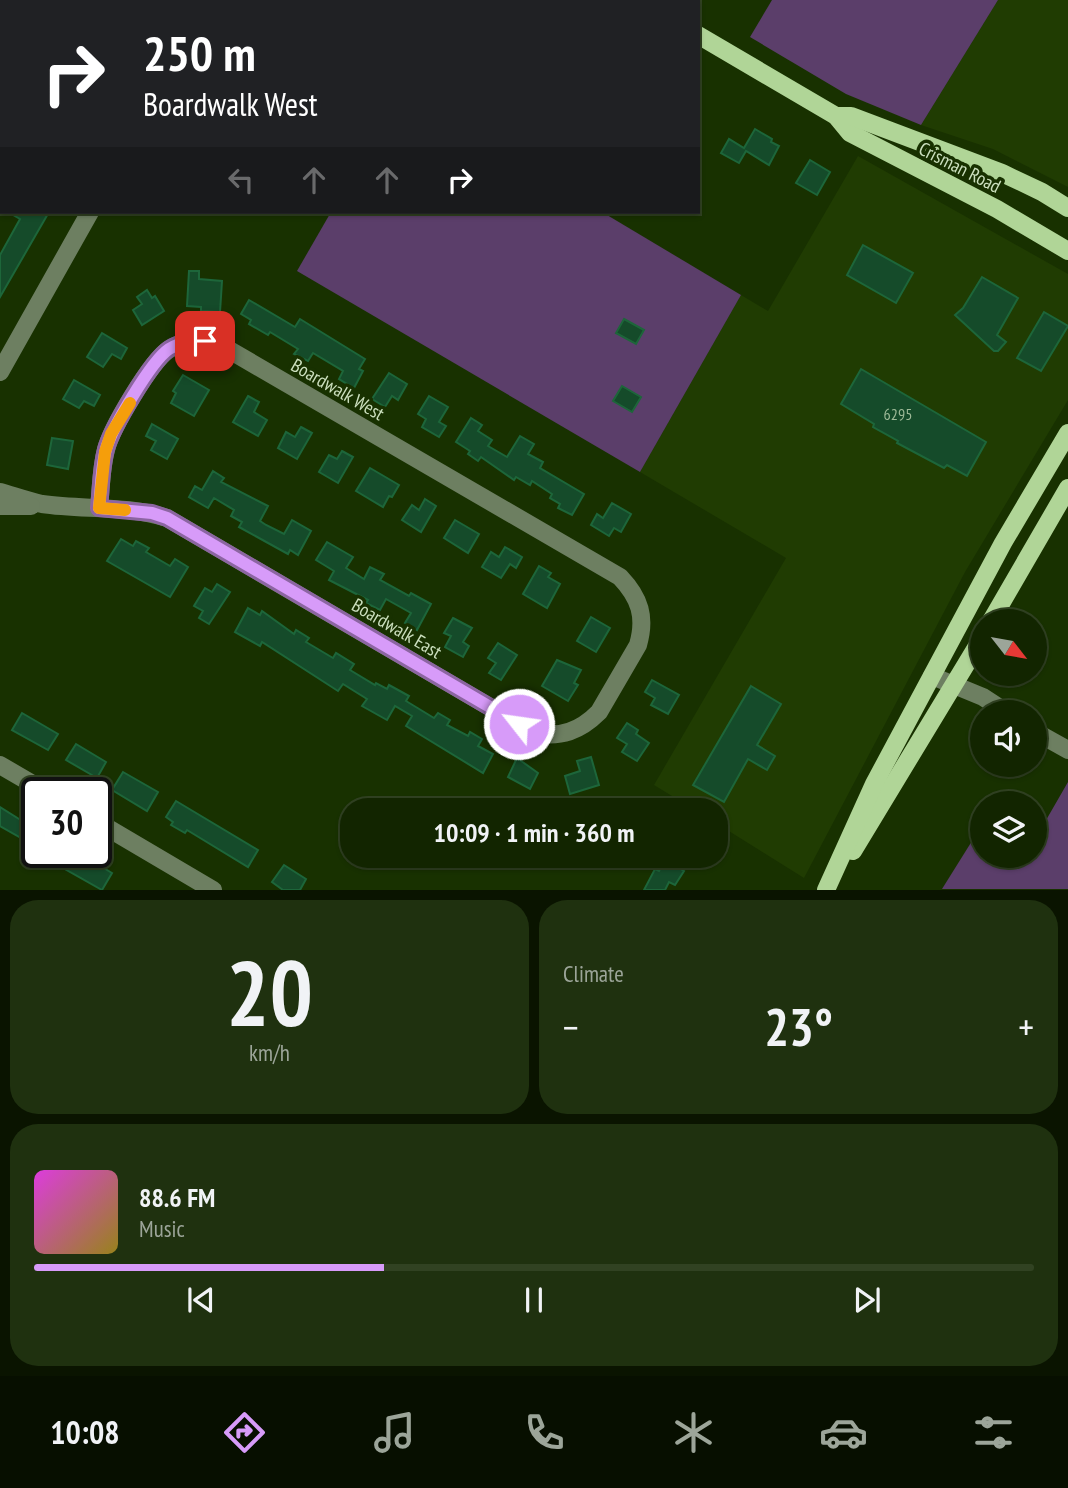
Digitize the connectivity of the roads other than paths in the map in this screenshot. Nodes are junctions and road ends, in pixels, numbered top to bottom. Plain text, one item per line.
1 (700, 36) edge
2 (836, 116) junction
3 (1068, 208) edge
4 (89, 214) edge
5 (1060, 247) edge
6 (1068, 258) edge
7 (5, 350) edge
8 (0, 372) edge
9 (1068, 433) edge
10 (1068, 488) edge
11 (0, 492) edge
12 (42, 503) junction
13 (0, 506) edge
14 (99, 508) junction
15 (631, 589) joint
16 (998, 609) edge
17 (970, 658) edge
18 (932, 676) junction
19 (955, 684) junction
20 (988, 700) edge
21 (1047, 738) edge
22 (1068, 750) edge
23 (0, 765) edge
24 (21, 777) edge
25 (112, 830) edge
26 (213, 890) edge
27 (827, 890) edge

1 - 2 main road, Crisman Road
2 - 3 main road, Crisman Road
2 - 5 main road, Crisman Road
4 - 7 street
5 - 6 main road, Crisman Road
7 - 8 street
9 - 18 main road
10 - 16 main road
11 - 12 street, Boardwalk East
12 - 13 street, Boardwalk East
12 - 14 street, Boardwalk East
14 - 15 street, Boardwalk East
14 - 15 street, Boardwalk West
17 - 19 main road
18 - 19 street
18 - 27 main road
19 - 20 street
19 - 27 main road
21 - 22 street
23 - 24 street
25 - 26 street

